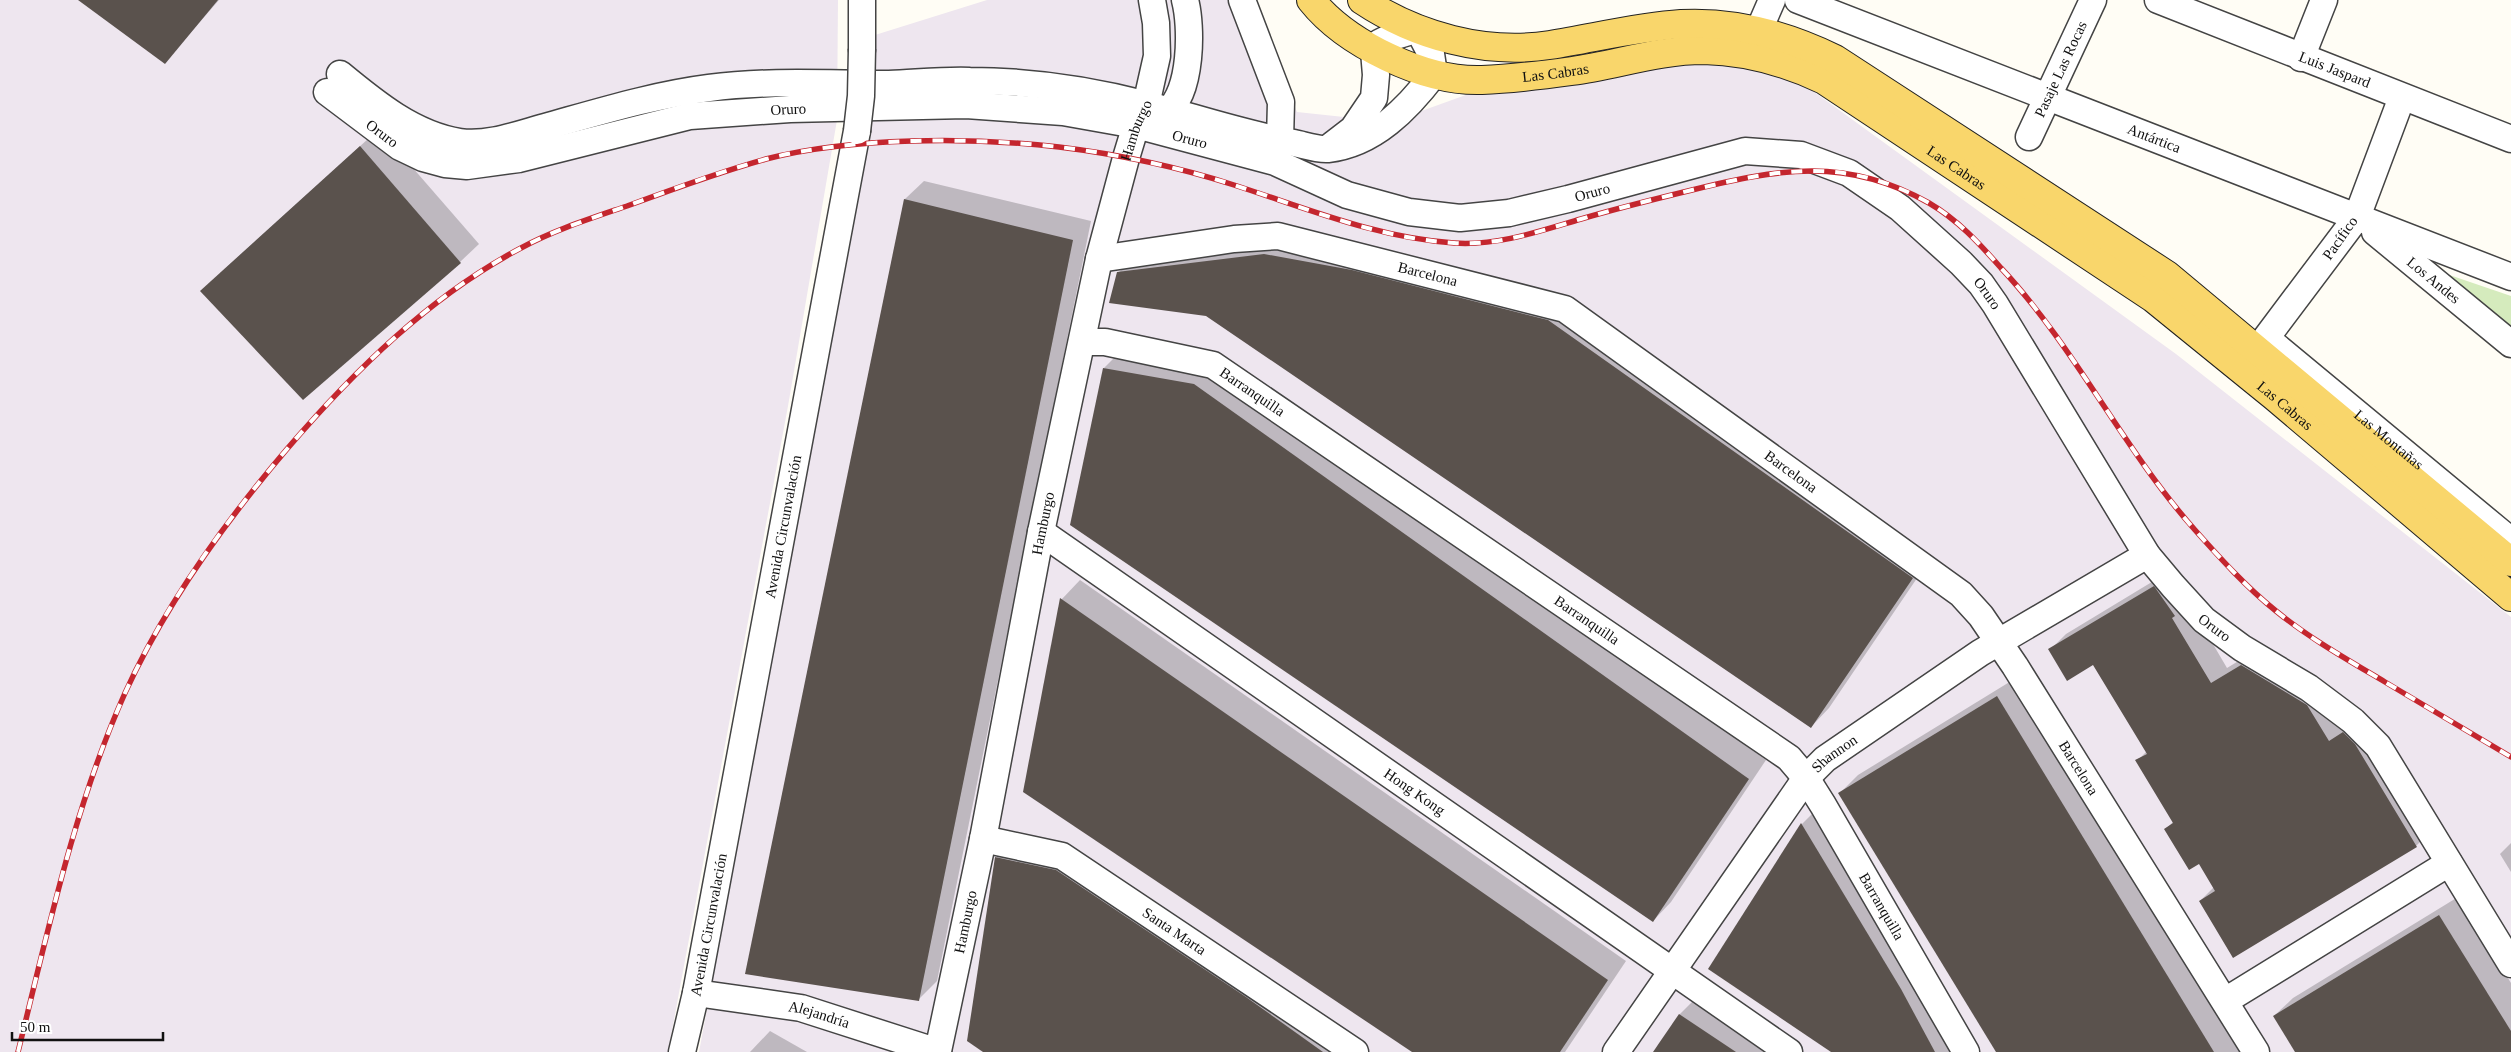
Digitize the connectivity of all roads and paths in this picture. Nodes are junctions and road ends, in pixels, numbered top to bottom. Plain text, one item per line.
1 (862, 0) edge
2 (1152, 0) edge
3 (1185, 0) edge
4 (1242, 0) edge
5 (1311, 0) edge
6 (1362, 0) edge
7 (1772, 0) edge
8 (1798, 0) edge
9 (2093, 0) edge
10 (2158, 0) edge
11 (2324, 0) edge
12 (1418, 29) junction
13 (1759, 30) junction
14 (1374, 51) junction
15 (2302, 58) junction
16 (1434, 74) junction
17 (334, 83) dead end
18 (2402, 97) junction
19 (2047, 98) junction
20 (1150, 114) junction
21 (2029, 137) dead end
22 (2511, 139) edge
23 (1280, 140) junction
24 (1327, 149) junction
25 (2357, 217) junction
26 (1099, 259) junction
27 (2511, 277) edge
28 (2266, 338) joint
29 (1082, 342) junction
30 (2511, 344) edge
31 (1041, 532) junction
32 (2511, 541) edge
33 (2148, 555) junction
34 (2511, 562) edge
35 (2511, 597) edge
36 (1998, 642) junction
37 (1806, 778) junction
38 (983, 839) junction
39 (2449, 863) junction
40 (2511, 964) edge
41 (1673, 972) junction
42 (696, 993) junction
43 (2225, 1001) junction
44 (682, 1052) edge
45 (938, 1052) edge
46 (1355, 1052) edge
47 (1616, 1052) edge
48 (1789, 1052) edge
49 (1966, 1052) edge
50 (2256, 1052) edge

1 - 42 street, Avenida Circunvalación, bridge
2 - 20 street, Hamburgo
3 - 20 street
4 - 23 street
5 - 14 main road, Las Cabras
6 - 12 main road, Las Cabras
7 - 13 street
8 - 19 street, Antártica
9 - 19 street, Pasaje Las Rocas
10 - 15 street, Luis Jaspard
11 - 15 street
12 - 13 main road, Las Cabras
12 - 14 street
12 - 16 street
13 - 34 main road, Las Cabras
14 - 16 main road, Las Cabras
14 - 24 street
15 - 18 street, Luis Jaspard
16 - 24 street
16 - 35 main road, Las Cabras
17 - 20 street, Oruro
18 - 22 street, Luis Jaspard
18 - 25 street, Pacífico
19 - 21 street, Pasaje Las Rocas
19 - 25 street, Antártica
20 - 23 street
20 - 26 street, Hamburgo
20 - 33 street, Oruro
23 - 24 street
25 - 27 street, Antártica
25 - 28 street, Pacífico
25 - 30 street, Los Andes
26 - 29 street, Hamburgo
26 - 36 street, Barcelona
28 - 32 street, Las Montañas
29 - 31 street, Hamburgo
29 - 37 street, Barranquilla
31 - 38 street, Hamburgo
31 - 41 street, Hong Kong
33 - 36 street, Shannon
33 - 39 street, Oruro
36 - 37 street, Shannon
36 - 43 street, Barcelona
37 - 41 street, Shannon
37 - 49 street, Barranquilla
38 - 45 street, Hamburgo
38 - 46 street, Santa Marta
39 - 40 street, Oruro
39 - 43 street
41 - 47 street, Shannon
41 - 48 street, Hong Kong
42 - 44 street, Avenida Circunvalación
42 - 45 street, Alejandría
43 - 50 street, Barcelona

